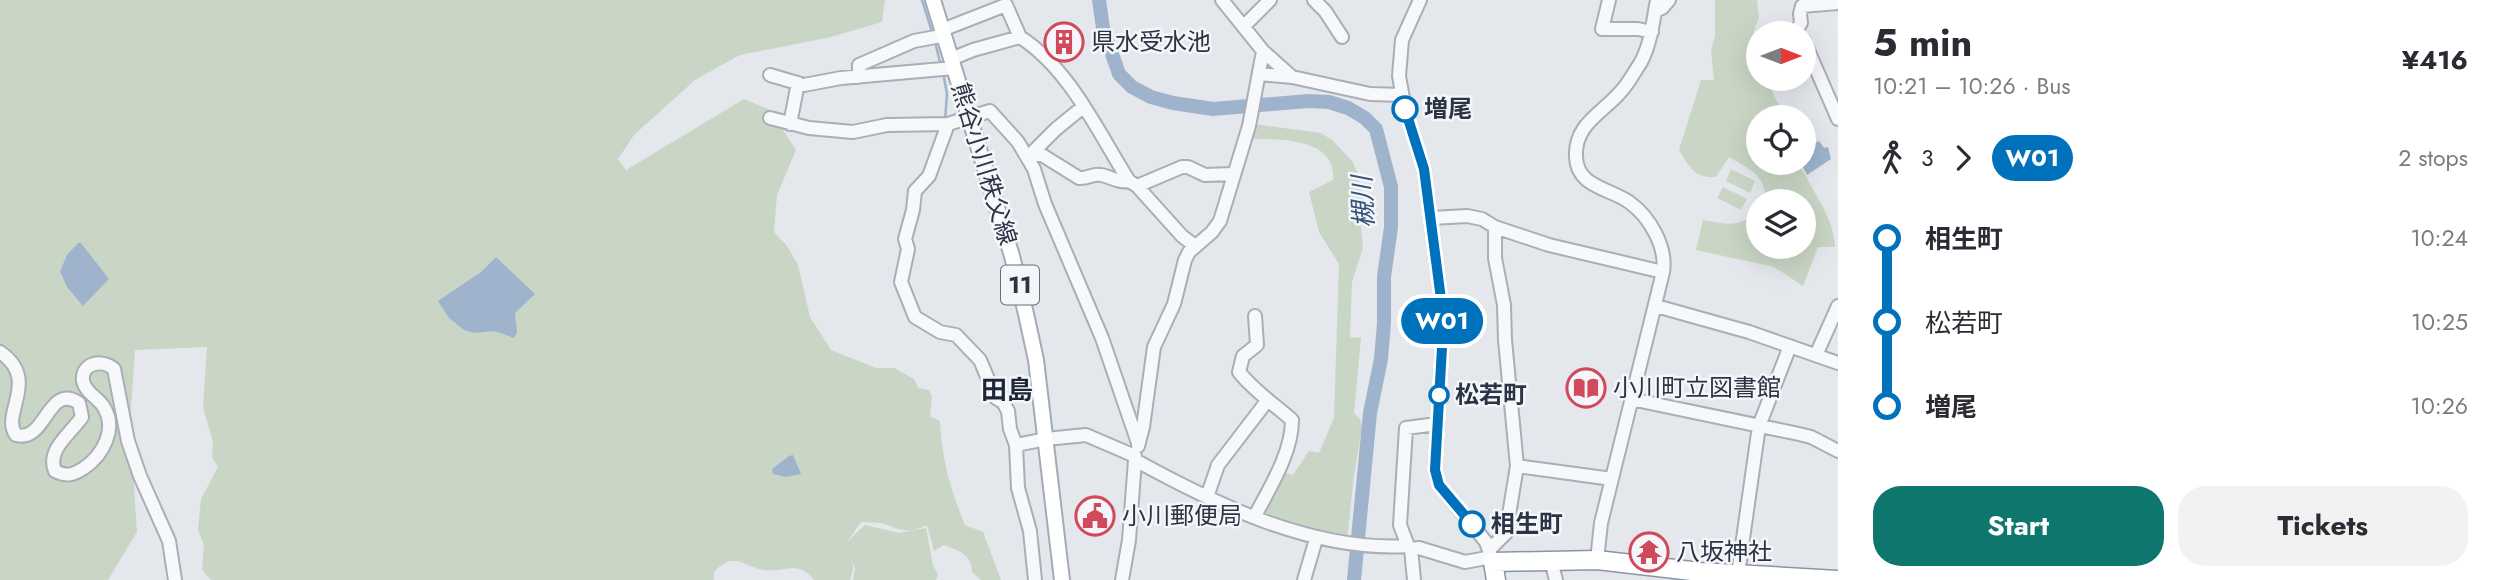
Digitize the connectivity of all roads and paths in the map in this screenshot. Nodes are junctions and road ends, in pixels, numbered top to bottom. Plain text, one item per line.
1 (933, 0) edge
2 (1222, 0) edge
3 (1270, 0) edge
4 (1314, 0) edge
5 (1420, 0) edge
6 (1609, 0) edge
7 (1669, 0) edge
8 (1790, 0) edge
9 (1004, 3) edge
10 (1838, 3) edge
11 (1656, 5) edge
12 (1796, 21) edge
13 (1801, 21) edge
14 (1245, 25) junction
15 (1652, 32) junction
16 (942, 33) junction
17 (1020, 37) junction
18 (1342, 37) dead end
19 (1264, 51) junction
20 (952, 63) junction
21 (1816, 68) edge
22 (1259, 74) junction
23 (770, 75) dead end
24 (859, 77) junction
25 (1292, 77) junction
26 (798, 83) junction
27 (1402, 95) junction
28 (1083, 107) junction
29 (770, 117) dead end
30 (970, 118) junction
31 (1838, 118) edge
32 (790, 124) junction
33 (948, 124) junction
34 (1029, 153) junction
35 (1233, 174) junction
36 (1133, 184) junction
37 (1431, 218) junction
38 (1496, 226) junction
39 (1182, 236) junction
40 (1195, 246) junction
41 (1185, 260) junction
42 (1663, 272) junction
43 (1656, 306) junction
44 (1838, 306) edge
45 (1255, 316) dead end
46 (1790, 346) junction
47 (0, 352) edge
48 (1816, 355) junction
49 (1838, 363) edge
50 (1632, 399) junction
51 (1267, 401) junction
52 (1437, 424) junction
53 (1759, 426) junction
54 (1046, 439) junction
55 (1138, 443) junction
56 (1016, 445) junction
57 (1838, 451) edge
58 (1135, 458) junction
59 (1517, 466) junction
60 (1612, 479) junction
61 (1207, 497) junction
62 (1255, 516) junction
63 (1316, 539) junction
64 (1409, 547) junction
65 (1491, 556) junction
66 (1597, 560) junction
67 (1551, 561) junction
68 (1738, 574) junction
69 (1769, 578) edge
70 (1838, 579) edge
71 (175, 580) edge
72 (1035, 580) edge
73 (1062, 580) edge
74 (1122, 580) edge
75 (1304, 580) edge
76 (1414, 580) edge
77 (1496, 580) edge
78 (1556, 580) edge

1 - 16 main road, 熊谷小川秩父線 / 11
2 - 14 street
3 - 14 street
4 - 18 street
5 - 27 street
6 - 15 street
7 - 11 street
8 - 12 street
9 - 16 street
9 - 17 street
10 - 13 street
11 - 15 street
14 - 19 street
15 - 42 street
16 - 20 main road, 熊谷小川秩父線 / 11
16 - 24 street
17 - 20 street
17 - 28 street
19 - 22 street
19 - 25 street
20 - 24 street
20 - 30 main road, 熊谷小川秩父線 / 11
21 - 31 street
22 - 25 street
22 - 35 street
23 - 26 street
24 - 26 street
25 - 27 street
26 - 32 street
27 - 37 street
28 - 34 street
28 - 36 street
29 - 32 street
30 - 33 street
30 - 34 street
30 - 54 main road, 熊谷小川秩父線 / 11
32 - 33 street
33 - 56 street
34 - 36 street
34 - 55 street
35 - 36 street
35 - 40 street
36 - 39 street
37 - 38 street
37 - 52 street
38 - 42 street
38 - 59 street
39 - 40 street
39 - 41 street
40 - 41 street
41 - 55 street
42 - 43 street
43 - 46 street
43 - 50 street
44 - 48 street
45 - 51 street
46 - 48 street
46 - 53 street
47 - 71 street
48 - 49 street
50 - 53 street
50 - 60 street
51 - 61 street
51 - 62 street
52 - 64 street
52 - 65 street
53 - 57 street
53 - 68 street
54 - 56 street
54 - 58 street
54 - 73 main road, 熊谷小川秩父線 / 11
55 - 58 street
56 - 72 street
58 - 61 street
58 - 74 street
59 - 60 street
59 - 65 street
60 - 66 street
61 - 62 street
62 - 63 street
63 - 64 street
63 - 75 street
64 - 65 street
64 - 76 street
65 - 67 highway
65 - 77 highway
66 - 67 highway
66 - 68 highway
67 - 78 street
68 - 69 highway
69 - 70 highway

